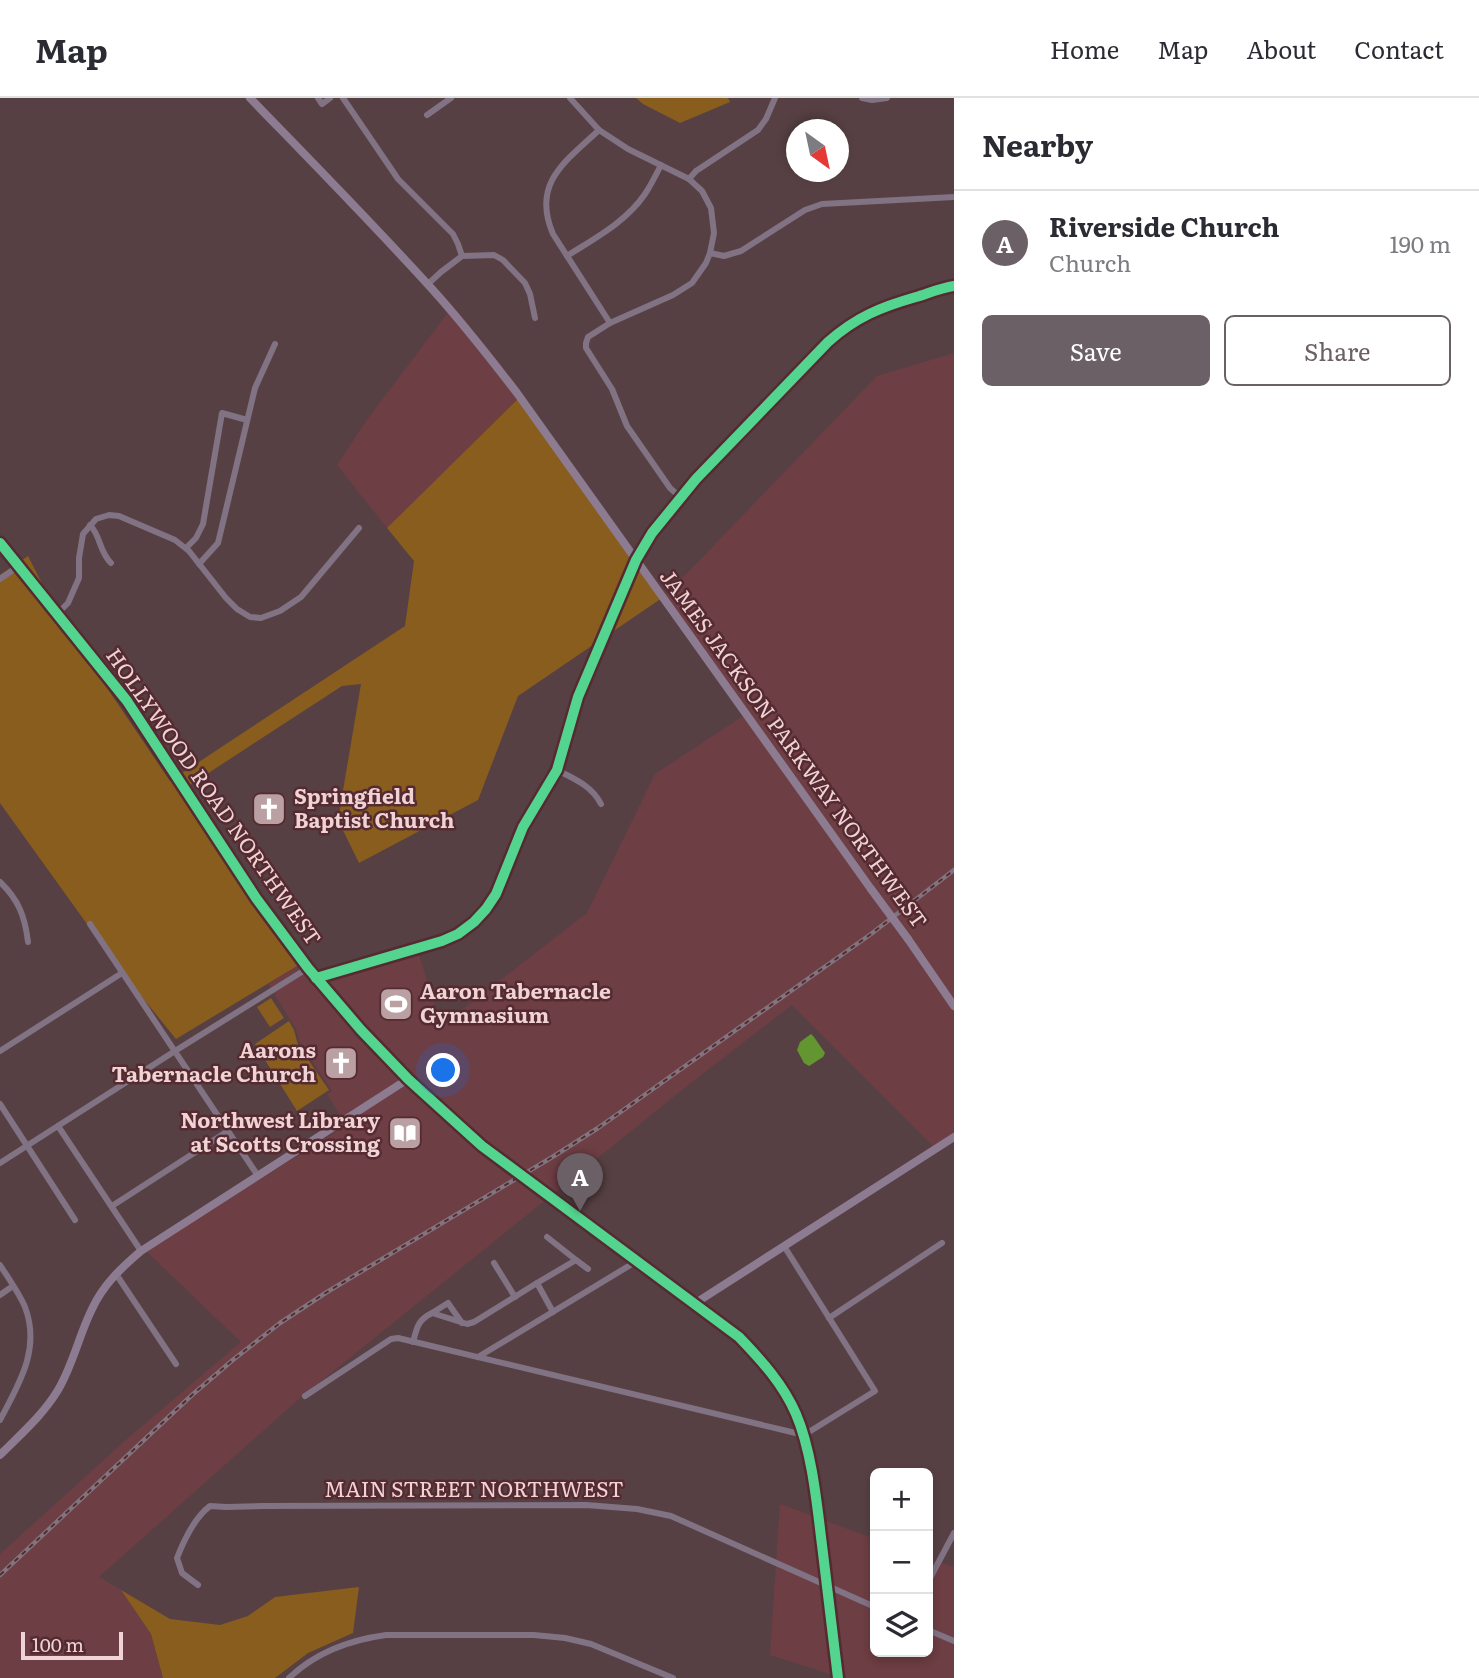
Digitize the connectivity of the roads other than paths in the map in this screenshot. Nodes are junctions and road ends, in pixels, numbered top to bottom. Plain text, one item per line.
1 (250, 98) edge
2 (318, 98) edge
3 (330, 98) edge
4 (343, 98) edge
5 (451, 98) edge
6 (570, 98) edge
7 (775, 98) edge
8 (862, 98) edge
9 (887, 98) edge
10 (426, 114) dead end
11 (599, 130) junction
12 (661, 165) junction
13 (689, 179) junction
14 (954, 197) edge
15 (710, 253) junction
16 (462, 256) junction
17 (567, 256) junction
18 (428, 284) junction
19 (954, 286) edge
20 (535, 318) dead end
21 (610, 323) junction
22 (275, 344) dead end
23 (247, 420) junction
24 (680, 497) junction
25 (90, 525) junction
26 (359, 528) dead end
27 (0, 543) edge
28 (186, 548) junction
29 (636, 560) junction
30 (111, 563) dead end
31 (199, 564) junction
32 (19, 566) junction
33 (0, 579) edge
34 (57, 614) junction
35 (557, 770) junction
36 (600, 804) dead end
37 (0, 882) edge
38 (90, 924) dead end
39 (28, 942) dead end
40 (308, 968) junction
41 (122, 972) junction
42 (316, 978) junction
43 (954, 1006) edge
44 (0, 1051) edge
45 (175, 1051) junction
46 (408, 1079) junction
47 (0, 1104) edge
48 (58, 1126) junction
49 (228, 1132) junction
50 (954, 1137) edge
51 (27, 1146) junction
52 (0, 1163) edge
53 (258, 1176) junction
54 (112, 1206) junction
55 (75, 1220) dead end
56 (547, 1237) dead end
57 (942, 1243) dead end
58 (784, 1246) junction
59 (141, 1251) junction
60 (576, 1260) junction
61 (637, 1261) junction
62 (494, 1263) dead end
63 (0, 1265) edge
64 (588, 1269) dead end
65 (116, 1274) junction
66 (537, 1283) junction
67 (13, 1286) junction
68 (0, 1295) edge
69 (515, 1297) junction
70 (694, 1304) junction
71 (553, 1312) junction
72 (432, 1314) junction
73 (829, 1318) junction
74 (462, 1323) junction
75 (413, 1342) junction
76 (478, 1357) junction
77 (176, 1364) dead end
78 (305, 1396) dead end
79 (0, 1420) edge
80 (804, 1435) junction
81 (0, 1455) edge
82 (954, 1533) edge
83 (933, 1572) edge
84 (826, 1584) junction
85 (198, 1586) dead end
86 (870, 1605) edge
87 (933, 1632) edge
88 (954, 1641) edge
89 (289, 1678) edge
90 (673, 1678) edge
91 (838, 1678) edge

1 - 18 street, JAMES JACKSON PARKWAY NORTHWEST
2 - 3 street
4 - 16 street
5 - 10 street
6 - 11 street
7 - 13 street
8 - 9 street
11 - 12 street
11 - 17 street
12 - 13 street
12 - 17 street
13 - 15 street
14 - 15 street
15 - 21 street
16 - 18 street
16 - 20 street
17 - 21 street
18 - 29 street, JAMES JACKSON PARKWAY NORTHWEST
19 - 24 street
21 - 24 street
22 - 23 street
23 - 28 street
23 - 31 street
24 - 29 street
25 - 28 street
25 - 30 street
25 - 34 street
26 - 31 street
27 - 32 street, HOLLYWOOD ROAD NORTHWEST
28 - 31 street
29 - 35 street
29 - 43 street, JAMES JACKSON PARKWAY NORTHWEST, bridge
32 - 33 street
32 - 34 street, HOLLYWOOD ROAD NORTHWEST
34 - 40 street, HOLLYWOOD ROAD NORTHWEST
35 - 36 street
35 - 42 street
37 - 39 street
38 - 41 street
40 - 42 street, HOLLYWOOD ROAD NORTHWEST
40 - 45 street
41 - 44 street
41 - 45 street
42 - 46 street, HOLLYWOOD ROAD NORTHWEST
45 - 48 street
45 - 49 street
46 - 53 street
46 - 61 street, HOLLYWOOD ROAD NORTHWEST, bridge
47 - 51 street
48 - 51 street
48 - 54 street
49 - 53 street
49 - 54 street
50 - 58 street
51 - 52 street
51 - 55 street
53 - 59 street
54 - 59 street
56 - 60 street
57 - 73 street
58 - 70 street
58 - 73 street
59 - 65 street
60 - 64 street
60 - 66 street
61 - 70 street, HOLLYWOOD ROAD NORTHWEST
61 - 71 street
62 - 69 street
63 - 67 street
65 - 77 street
65 - 81 street
66 - 69 street
66 - 71 street
67 - 68 street
67 - 79 street
69 - 74 street
70 - 80 street, HOLLYWOOD ROAD NORTHWEST
71 - 76 street
72 - 74 street
72 - 74 street
72 - 75 street
73 - 80 street
75 - 76 street
75 - 78 street
76 - 80 street
80 - 84 street, HOLLYWOOD ROAD NORTHWEST
82 - 83 street
84 - 85 street, MAIN STREET NORTHWEST
84 - 86 street, MAIN STREET NORTHWEST
84 - 91 street, HOLLYWOOD ROAD NORTHWEST
87 - 88 street
89 - 90 street

